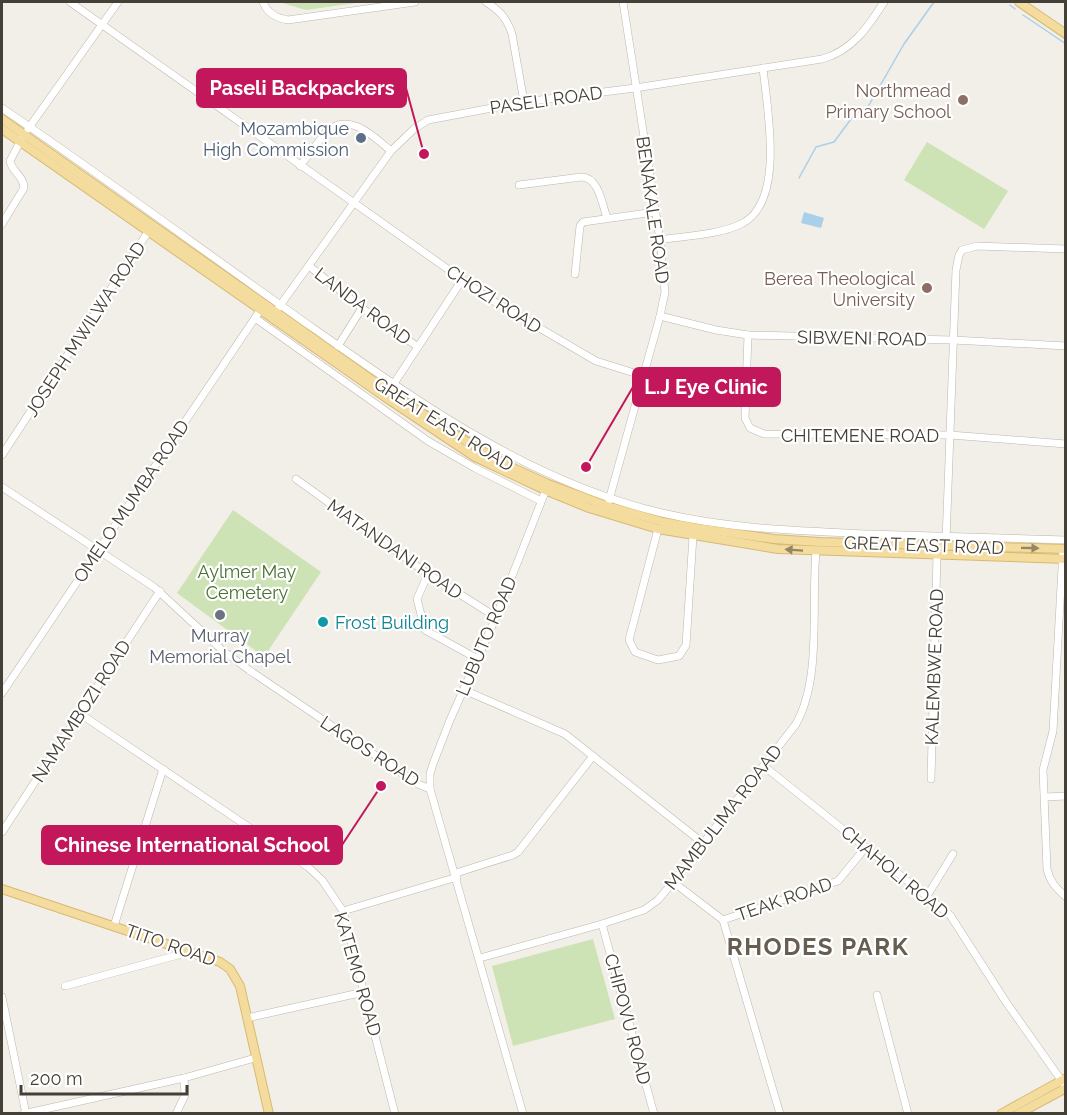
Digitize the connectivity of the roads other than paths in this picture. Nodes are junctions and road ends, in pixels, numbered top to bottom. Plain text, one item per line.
1 (70, 2) edge
2 (118, 2) edge
3 (263, 2) edge
4 (415, 2) edge
5 (486, 2) edge
6 (623, 2) edge
7 (884, 2) edge
8 (1024, 3) edge
9 (103, 24) junction
10 (1065, 34) edge
11 (763, 68) junction
12 (635, 88) junction
13 (524, 102) junction
14 (2, 108) edge
15 (2, 119) edge
16 (29, 127) junction
17 (2, 129) edge
18 (22, 138) junction
19 (391, 151) junction
20 (300, 166) junction
21 (519, 185) dead end
22 (354, 202) junction
23 (655, 212) junction
24 (607, 218) junction
25 (2, 224) edge
26 (148, 232) junction
27 (660, 240) junction
28 (1065, 249) edge
29 (309, 266) junction
30 (575, 274) dead end
31 (462, 280) junction
32 (362, 308) junction
33 (261, 309) junction
34 (278, 309) junction
35 (660, 316) junction
36 (255, 318) junction
37 (747, 335) junction
38 (952, 340) junction
39 (324, 341) junction
40 (338, 345) junction
41 (1065, 346) edge
42 (418, 347) junction
43 (644, 376) junction
44 (389, 391) junction
45 (950, 435) junction
46 (1065, 444) edge
47 (2, 455) edge
48 (296, 479) dead end
49 (2, 487) edge
50 (547, 487) junction
51 (541, 501) junction
52 (608, 502) junction
53 (658, 529) junction
54 (693, 536) junction
55 (946, 536) junction
56 (946, 546) junction
57 (1065, 546) edge
58 (98, 550) junction
59 (816, 552) junction
60 (937, 556) junction
61 (1064, 559) edge
62 (428, 574) junction
63 (160, 591) junction
64 (496, 617) junction
65 (478, 659) junction
66 (464, 690) junction
67 (2, 693) edge
68 (79, 713) junction
69 (593, 756) junction
70 (764, 766) junction
71 (163, 770) junction
72 (931, 779) dead end
73 (430, 789) junction
74 (1065, 796) edge
75 (1045, 797) junction
76 (2, 832) edge
77 (703, 843) junction
78 (866, 848) junction
79 (953, 854) dead end
80 (456, 875) junction
81 (673, 882) junction
82 (2, 889) edge
83 (927, 896) junction
84 (1065, 897) edge
85 (343, 911) junction
86 (723, 920) junction
87 (602, 924) junction
88 (114, 926) junction
89 (191, 951) junction
90 (480, 958) junction
91 (65, 986) dead end
92 (364, 992) junction
93 (877, 995) dead end
94 (2, 999) edge
95 (247, 1018) junction
96 (255, 1058) junction
97 (184, 1078) junction
98 (1065, 1083) edge
99 (25, 1113) edge
100 (176, 1113) edge
101 (269, 1113) edge
102 (395, 1113) edge
103 (523, 1113) edge
104 (654, 1113) edge
105 (780, 1113) edge
106 (908, 1113) edge
107 (1001, 1113) edge
108 (1018, 1113) edge

1 - 9 street, CHOZI ROAD
2 - 9 street
3 - 4 street
5 - 13 street
6 - 12 street, BENAKALE ROAD
7 - 11 street, PASELI ROAD
8 - 10 main road
9 - 16 street
9 - 20 street, CHOZI ROAD
11 - 12 street, PASELI ROAD
11 - 27 street
12 - 13 street, PASELI ROAD
12 - 23 street, BENAKALE ROAD
13 - 19 street, PASELI ROAD
14 - 16 street
15 - 18 main road, GREAT EAST ROAD
16 - 18 street
16 - 34 street
17 - 18 main road, GREAT EAST ROAD
18 - 25 street
18 - 26 main road, GREAT EAST ROAD
18 - 34 main road, GREAT EAST ROAD
19 - 20 street
19 - 22 street, PASELI ROAD
20 - 22 street, CHOZI ROAD
21 - 24 street
22 - 29 street, PASELI ROAD
22 - 31 street, CHOZI ROAD
23 - 24 street
23 - 27 street, BENAKALE ROAD
24 - 30 street
26 - 33 main road, GREAT EAST ROAD
26 - 47 street, JOSEPH MWILWA ROAD
27 - 35 street, BENAKALE ROAD
28 - 38 street
29 - 32 street, LANDA ROAD
29 - 34 street, PASELI ROAD
31 - 42 street
31 - 43 street, CHOZI ROAD
32 - 40 street
32 - 42 street, LANDA ROAD
33 - 36 street, OMELO MUMBA ROAD
33 - 44 main road, GREAT EAST ROAD
34 - 39 main road, GREAT EAST ROAD
35 - 37 street, SIBWENI ROAD
35 - 43 street, BENAKALE ROAD
36 - 51 street
36 - 58 street, OMELO MUMBA ROAD
37 - 38 street, SIBWENI ROAD
37 - 45 street, CHITEMENE ROAD
38 - 41 street, SIBWENI ROAD
38 - 45 street
39 - 40 street
39 - 44 main road, GREAT EAST ROAD
40 - 44 street
42 - 44 street
43 - 52 street, BENAKALE ROAD
44 - 50 main road, GREAT EAST ROAD
44 - 52 street
45 - 46 street, CHITEMENE ROAD
45 - 55 street
48 - 62 street, MATANDANI ROAD
49 - 58 street, LAGOS ROAD
50 - 51 street, LUBUTO ROAD
50 - 52 main road, GREAT EAST ROAD
50 - 53 main road, GREAT EAST ROAD
51 - 64 street, LUBUTO ROAD
52 - 55 street
52 - 56 main road, GREAT EAST ROAD
53 - 54 main road, GREAT EAST ROAD
53 - 54 street
59 -> 54 main road, GREAT EAST ROAD
55 - 56 street
55 - 57 street
56 -> 57 main road, GREAT EAST ROAD
57 - 61 street
58 - 63 street, LAGOS ROAD
58 - 67 street, OMELO MUMBA ROAD
59 - 60 main road, GREAT EAST ROAD
59 - 70 street, MAMBULIMA ROAAD
60 - 61 main road, GREAT EAST ROAD
60 - 72 street, KALEMBWE ROAD
61 - 75 street
62 - 64 street, MATANDANI ROAD
62 - 65 street
63 - 68 street, NAMAMBOZI ROAD
63 - 73 street, LAGOS ROAD
64 - 65 street, LUBUTO ROAD
65 - 66 street, LUBUTO ROAD
66 - 69 street
66 - 73 street, LUBUTO ROAD
68 - 71 street, KATEMO ROAD
68 - 76 street, NAMAMBOZI ROAD
69 - 77 street
69 - 80 street
70 - 77 street, MAMBULIMA ROAAD
70 - 78 street, CHAHOLI ROAD
71 - 85 street, KATEMO ROAD
71 - 88 street
73 - 80 street, LAGOS ROAD
74 - 75 street
75 - 84 street
77 - 81 street, MAMBULIMA ROAAD
78 - 83 street, CHAHOLI ROAD
78 - 86 street, TEAK ROAD
79 - 83 street
80 - 85 street
80 - 90 street, LAGOS ROAD
81 - 86 street
81 - 87 street, MAMBULIMA ROAAD
82 - 88 main road, TITO ROAD
83 - 98 street, CHAHOLI ROAD
85 - 92 street, KATEMO ROAD
86 - 105 street
87 - 90 street, MAMBULIMA ROAAD
87 - 104 street, CHIPOVU ROAD
88 - 89 main road, TITO ROAD
89 - 91 street
89 - 95 main road, TITO ROAD
90 - 103 street, LAGOS ROAD
92 - 95 street
92 - 102 street, KATEMO ROAD
93 - 106 street
94 - 99 street
95 - 96 main road, TITO ROAD
96 - 97 street
96 - 101 main road, TITO ROAD
97 - 99 street
97 - 100 street
98 - 107 main road
98 - 108 main road

